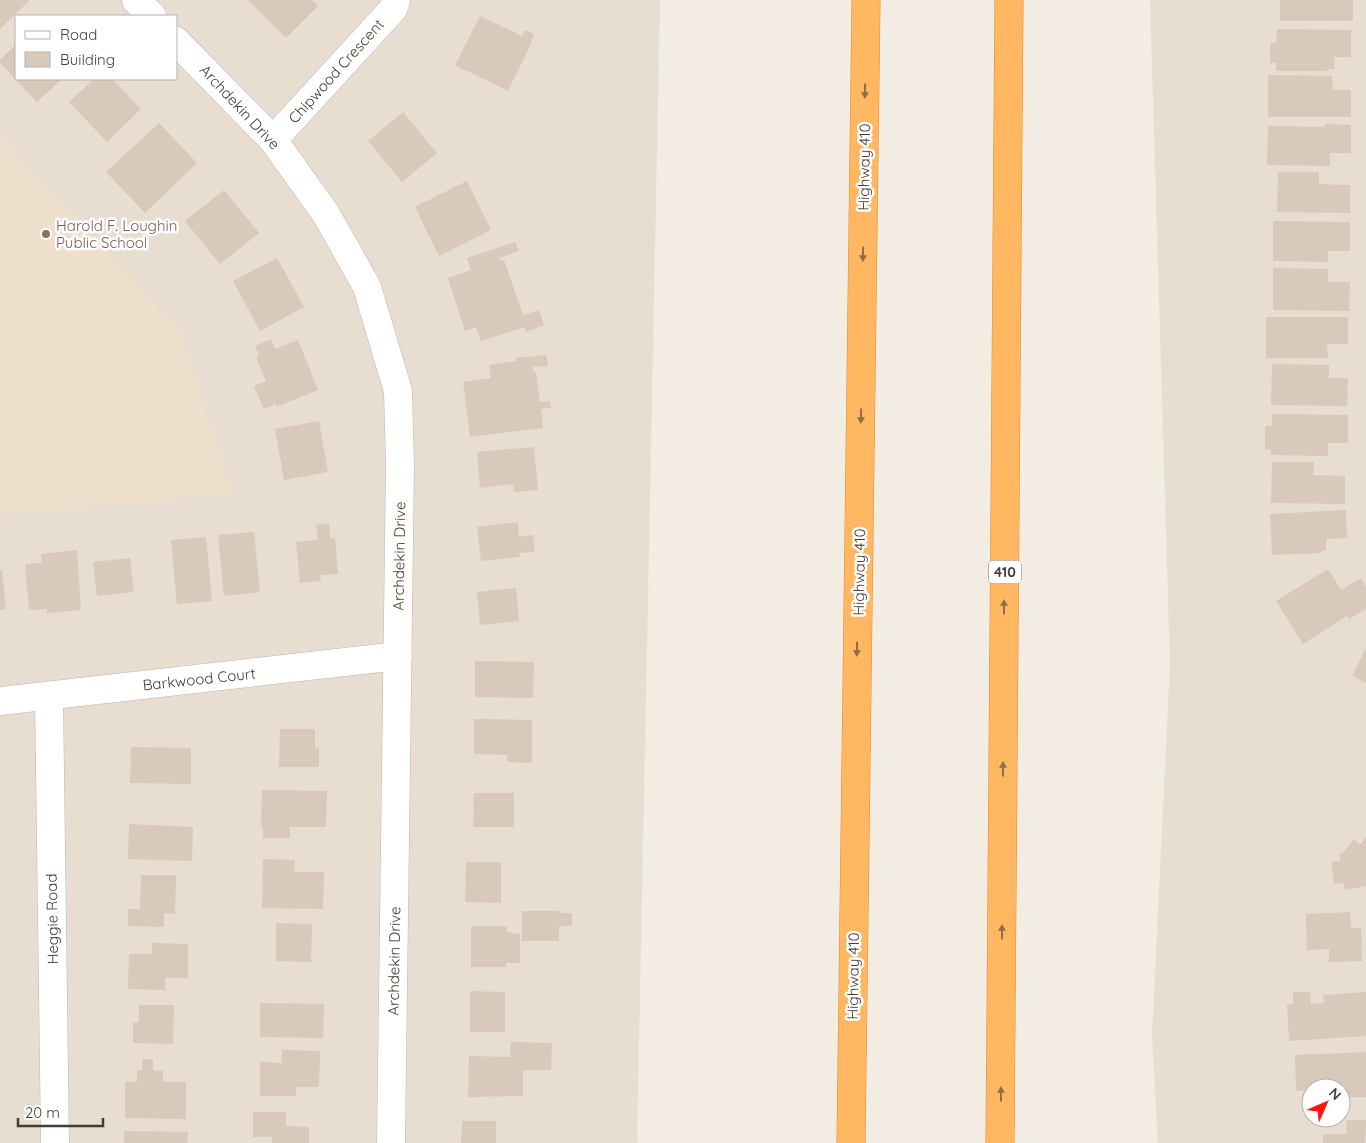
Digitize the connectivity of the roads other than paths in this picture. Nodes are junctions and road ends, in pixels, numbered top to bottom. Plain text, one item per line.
1 (136, 0) edge
2 (396, 0) edge
3 (866, 0) edge
4 (1009, 0) edge
5 (151, 15) edge
6 (178, 43) edge
7 (273, 140) junction
8 (398, 656) junction
9 (49, 696) junction
10 (0, 701) edge
11 (55, 1143) edge
12 (391, 1143) edge
13 (851, 1143) edge
14 (1000, 1143) edge

1 - 5 street
2 - 7 street, Chipwood Crescent
3 -> 13 highway, Highway 410
14 -> 4 highway, 410
6 - 7 street, Archdekin Drive
7 - 8 street, Archdekin Drive
8 - 9 street, Barkwood Court
8 - 12 street, Archdekin Drive
9 - 10 street, Barkwood Court
9 - 11 street, Heggie Road

